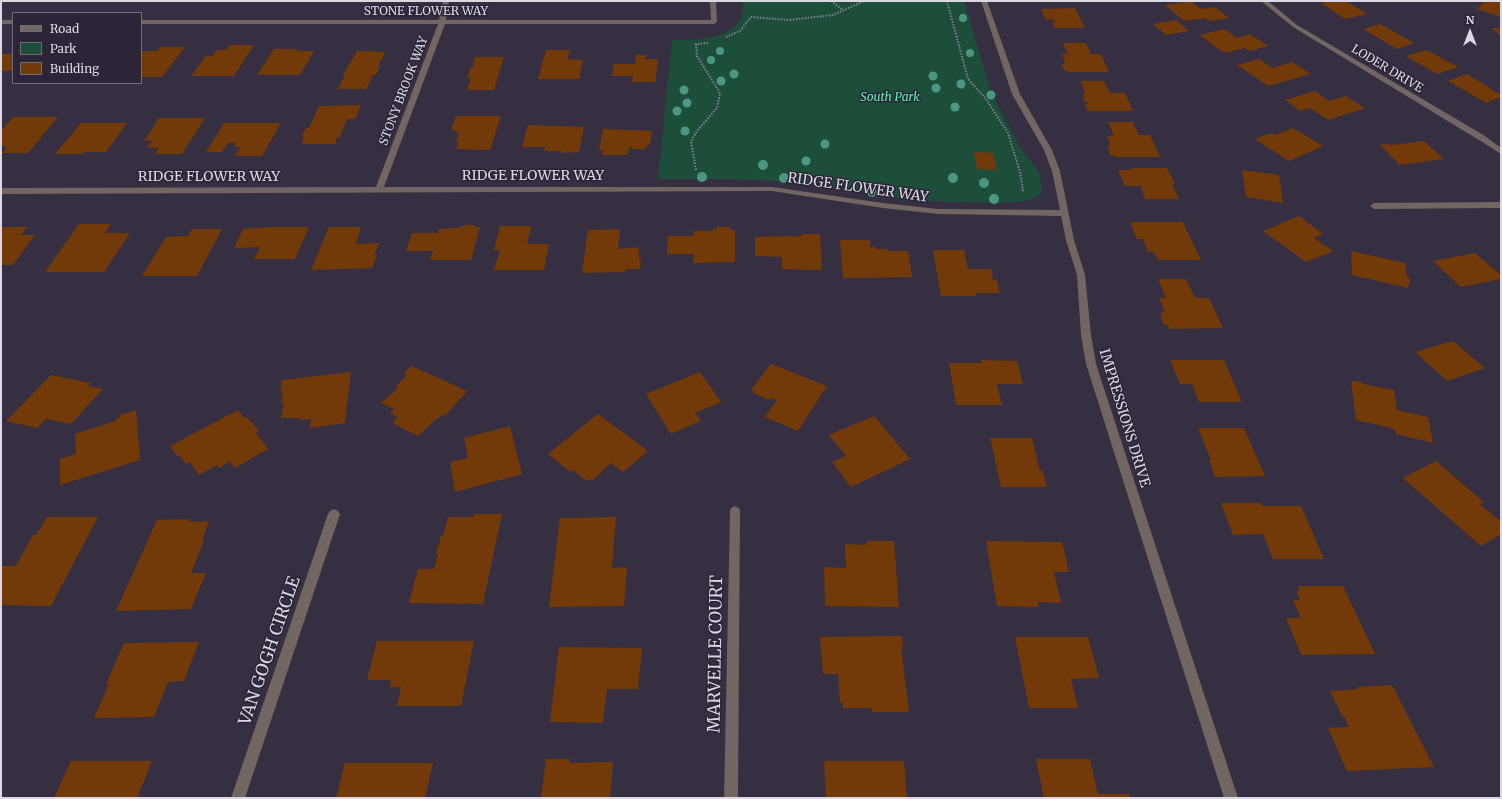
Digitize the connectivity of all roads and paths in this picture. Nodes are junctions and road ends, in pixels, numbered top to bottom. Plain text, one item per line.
1 (446, 1) edge
2 (713, 1) edge
3 (831, 1) edge
4 (864, 1) edge
5 (947, 1) edge
6 (984, 1) edge
7 (1264, 1) edge
8 (843, 10) junction
9 (1, 22) edge
10 (12, 22) edge
11 (142, 22) edge
12 (442, 23) junction
13 (725, 38) dead end
14 (714, 42) dead end
15 (1501, 152) edge
16 (696, 173) dead end
17 (379, 188) junction
18 (1, 191) edge
19 (1018, 196) dead end
20 (1501, 205) edge
21 (1374, 206) dead end
22 (1064, 213) junction
23 (735, 511) dead end
24 (334, 514) dead end
25 (238, 798) edge
26 (730, 798) edge
27 (1231, 798) edge

1 - 12 street, STONY BROOK WAY
2 - 12 street, STONE FLOWER WAY
3 - 8 path
4 - 8 path
5 - 19 path
6 - 22 street, IMPRESSIONS DRIVE
7 - 15 street, LODER DRIVE
8 - 13 path
9 - 10 street
11 - 12 street, STONE FLOWER WAY
12 - 17 street, STONY BROOK WAY
14 - 16 path
17 - 18 street, RIDGE FLOWER WAY
17 - 22 street, RIDGE FLOWER WAY
20 - 21 street
22 - 27 street, IMPRESSIONS DRIVE
23 - 26 street, MARVELLE COURT
24 - 25 street, VAN GOGH CIRCLE

